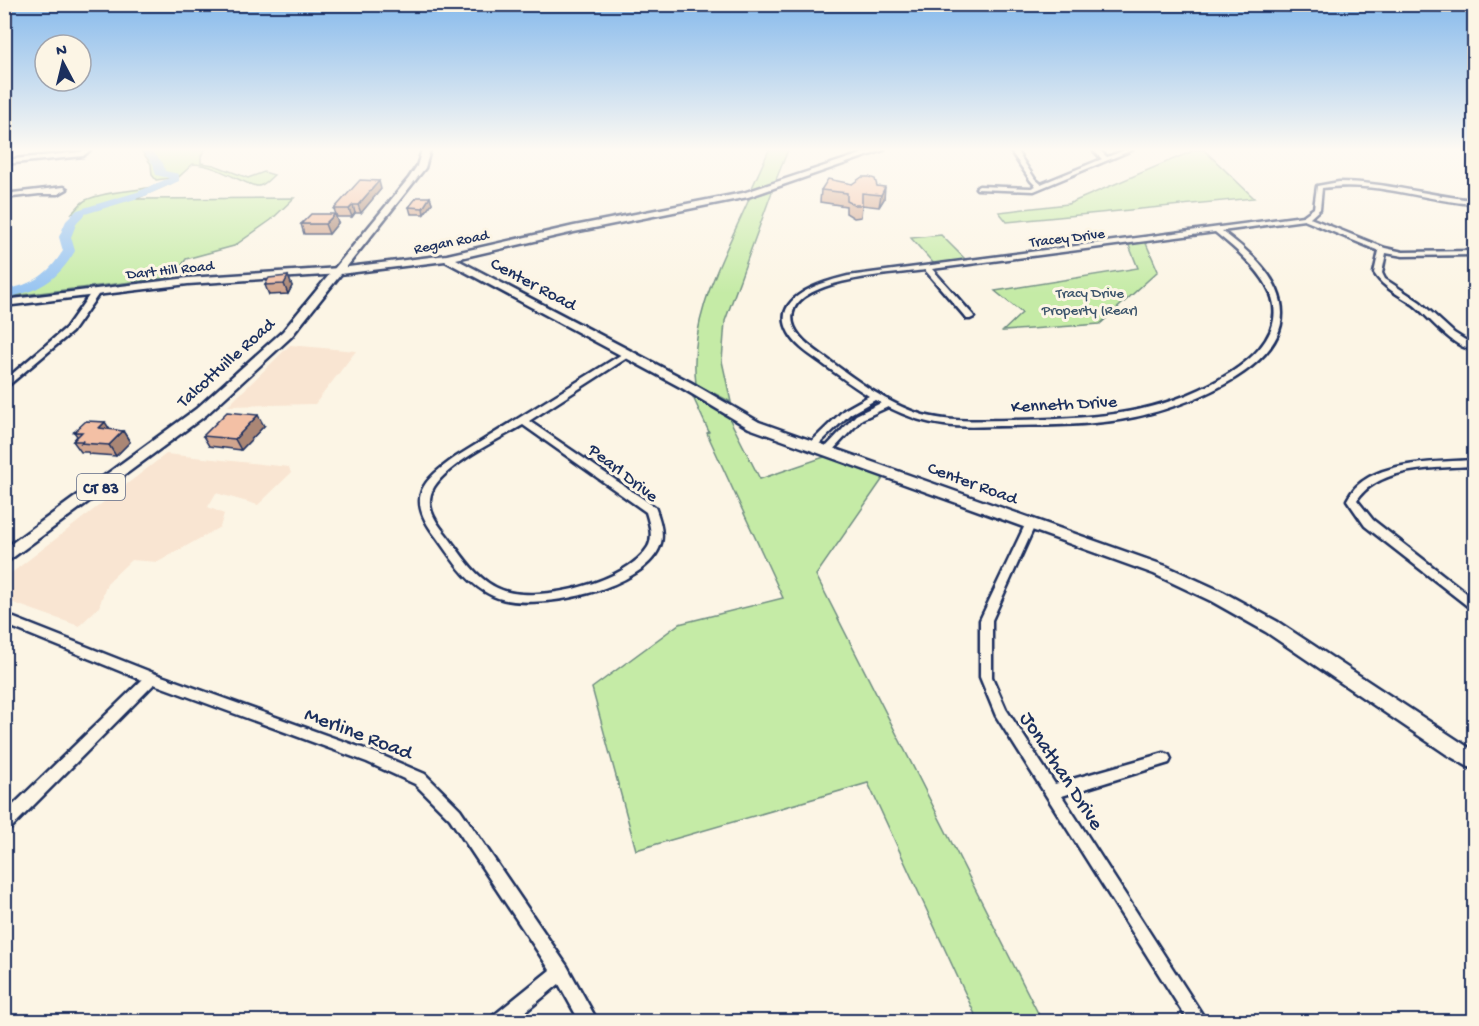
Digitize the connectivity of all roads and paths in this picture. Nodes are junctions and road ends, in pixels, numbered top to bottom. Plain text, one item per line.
1 (398, 198) edge
2 (730, 198) edge
3 (1318, 198) edge
4 (1435, 198) edge
5 (1474, 202) edge
6 (1305, 218) junction
7 (1218, 231) junction
8 (1383, 250) junction
9 (1474, 253) edge
10 (447, 258) junction
11 (927, 268) junction
12 (340, 271) junction
13 (96, 292) junction
14 (4, 303) edge
15 (970, 317) dead end
16 (1470, 346) dead end
17 (627, 354) junction
18 (4, 386) edge
19 (876, 396) junction
20 (886, 404) junction
21 (523, 421) junction
22 (813, 445) junction
23 (828, 450) junction
24 (1474, 463) edge
25 (1031, 523) junction
26 (4, 558) edge
27 (1474, 605) edge
28 (4, 619) edge
29 (152, 678) junction
30 (1164, 759) dead end
31 (1474, 761) edge
32 (1052, 792) junction
33 (4, 825) edge
34 (561, 972) junction
35 (499, 1022) edge
36 (590, 1022) edge
37 (1199, 1022) edge

1 - 12 main road, Talcottville Road / CT 83
2 - 10 street, Regan Road
3 - 6 street
4 - 5 street
6 - 7 street, Tracey Drive
6 - 8 street
7 - 11 street, Tracey Drive
7 - 20 street, Kenneth Drive
8 - 9 street
8 - 16 street
10 - 12 street, Regan Road
10 - 17 street, Center Road
11 - 15 street
11 - 19 street, Tracey Drive
12 - 13 street, Dart Hill Road
12 - 26 main road, Talcottville Road / CT 83
13 - 14 street, Dart Hill Road
13 - 18 street
17 - 21 street, Pearl Drive
17 - 22 street, Center Road
19 - 20 street, Tracey Drive
19 - 22 street
20 - 23 street
21 - 21 street, Pearl Drive
22 - 23 street, Center Road
23 - 25 street, Center Road
24 - 27 street
25 - 31 street, Center Road
25 - 32 street, Jonathan Drive
28 - 29 street, Merline Road
29 - 33 street
29 - 34 street, Merline Road
30 - 32 street
32 - 37 street, Jonathan Drive
34 - 35 street
34 - 36 street, Merline Road

